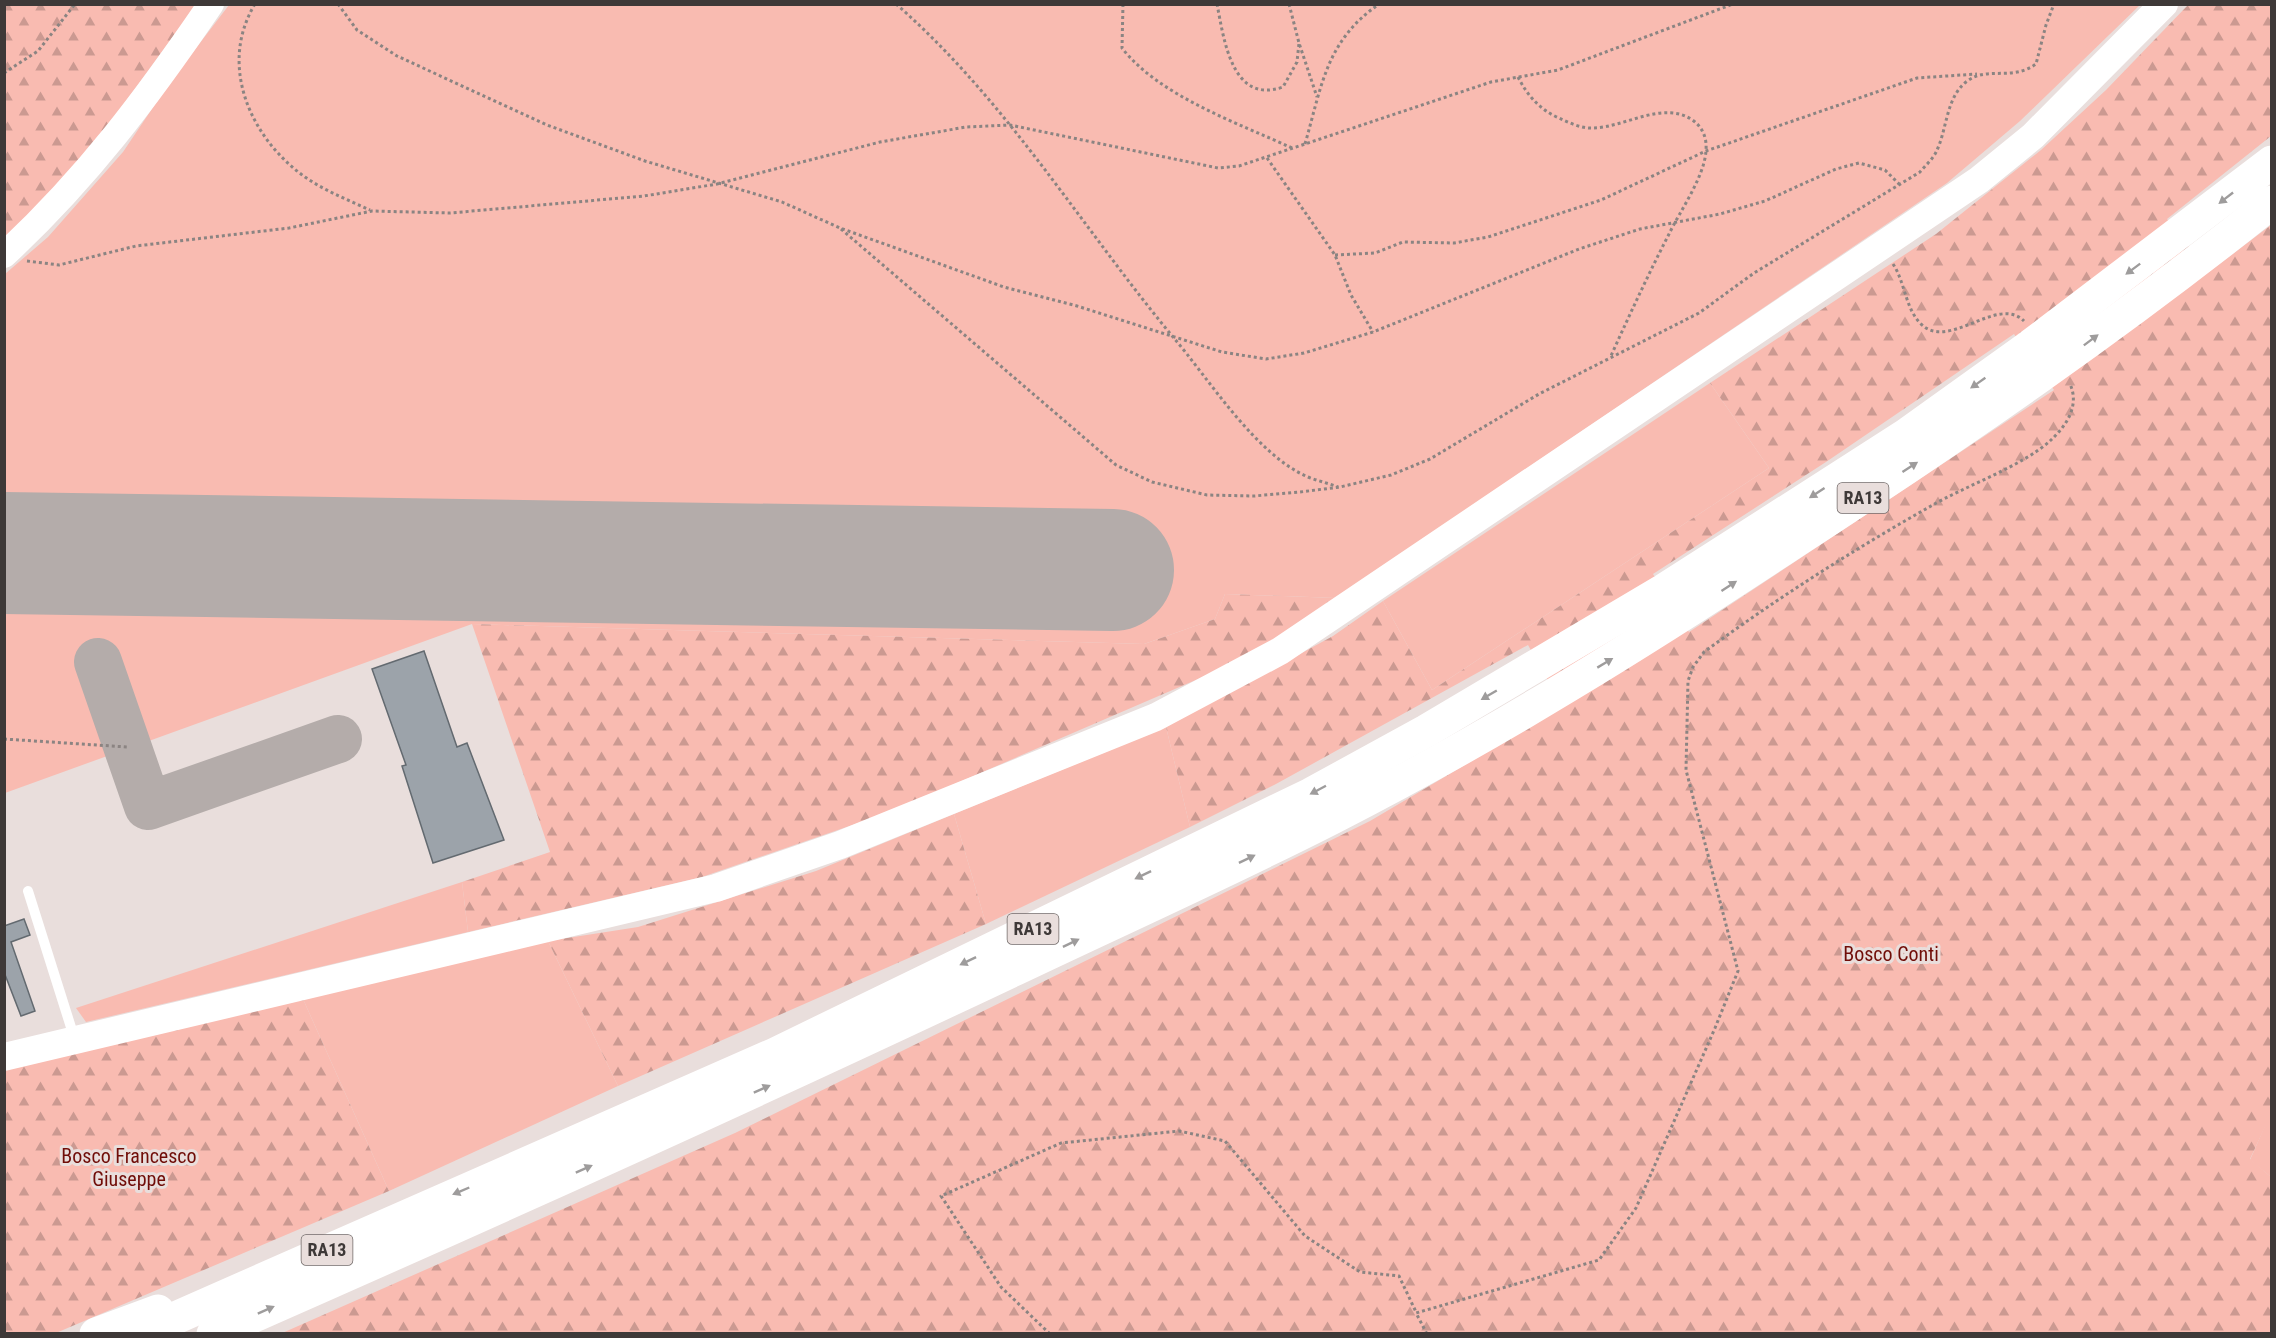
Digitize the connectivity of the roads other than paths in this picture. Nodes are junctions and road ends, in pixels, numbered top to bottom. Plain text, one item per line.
1 (211, 4) edge
2 (2164, 4) edge
3 (2271, 162) edge
4 (2271, 202) edge
5 (14, 258) edge
6 (2041, 356) junction
7 (1547, 679) junction
8 (28, 891) dead end
9 (75, 1040) junction
10 (4, 1057) edge
11 (389, 1221) junction
12 (96, 1334) edge
13 (139, 1334) edge
14 (213, 1334) edge

1 - 5 street
2 - 9 main road
3 -> 6 highway, RA13
6 -> 4 highway, RA13
6 -> 7 highway, RA13
7 -> 6 highway, RA13
7 -> 11 highway, RA13
14 -> 7 highway
8 - 9 lane
9 - 10 main road
11 - 12 highway
11 - 13 highway, RA13

